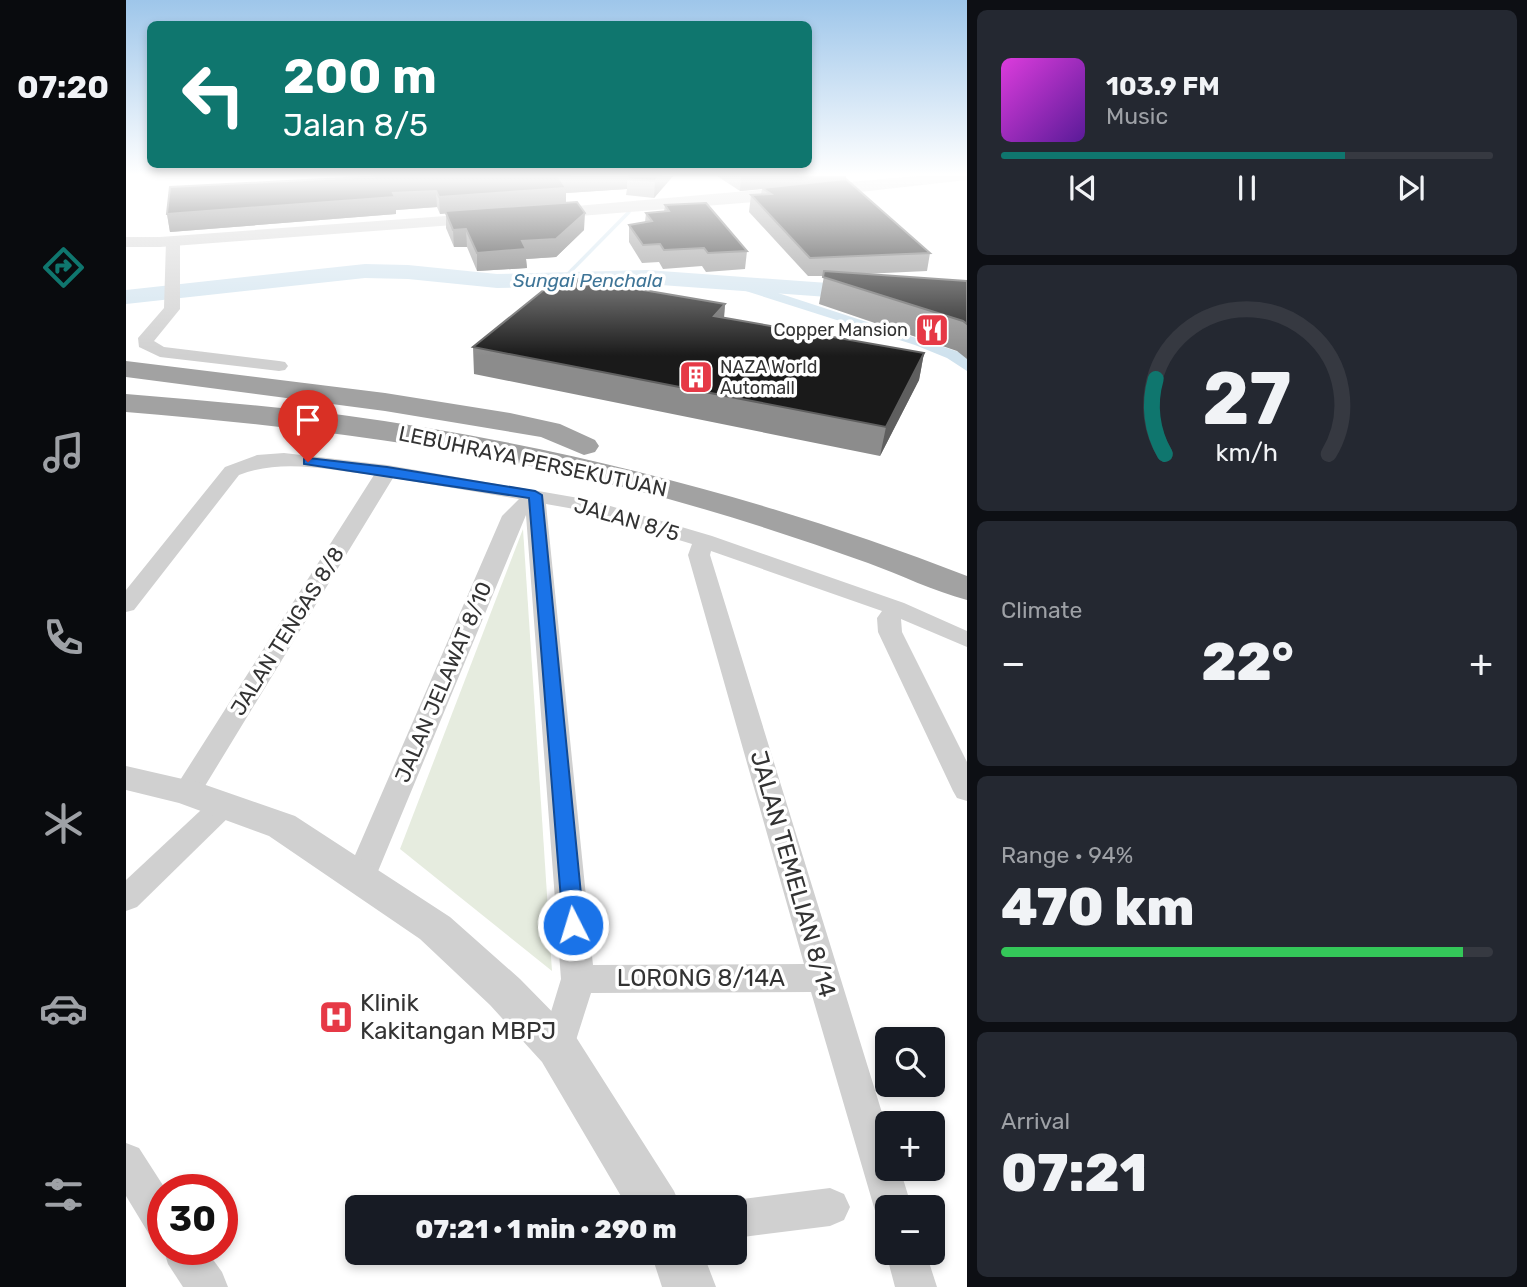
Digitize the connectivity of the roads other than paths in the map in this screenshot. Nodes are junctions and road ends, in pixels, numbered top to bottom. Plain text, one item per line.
1 (240, 236) edge
2 (173, 241) junction
3 (126, 242) edge
4 (279, 366) dead end
5 (126, 369) edge
6 (126, 388) edge
7 (126, 403) edge
8 (126, 422) edge
9 (372, 428) junction
10 (583, 446) junction
11 (387, 471) junction
12 (535, 495) junction
13 (704, 541) junction
14 (967, 563) edge
15 (967, 589) edge
16 (126, 605) edge
17 (896, 608) junction
18 (967, 640) edge
19 (126, 778) edge
20 (967, 791) edge
21 (206, 798) junction
22 (361, 876) junction
23 (126, 899) edge
24 (824, 978) junction
25 (578, 979) junction
26 (558, 1048) junction
27 (131, 1182) edge
28 (648, 1195) edge
29 (888, 1195) edge
30 (147, 1201) edge
31 (830, 1207) dead end
32 (747, 1217) edge
33 (192, 1265) edge
34 (681, 1265) edge
35 (910, 1265) edge
36 (207, 1287) edge
37 (689, 1287) edge
38 (916, 1287) edge

1 - 2 street
2 - 3 street
2 - 4 street
5 - 10 highway
6 - 10 highway, LEBUHRAYA PERSEKUTUAN
7 - 9 highway, LEBUHRAYA PERSEKUTUAN
8 - 9 highway
9 - 15 highway, LEBUHRAYA PERSEKUTUAN
10 - 14 highway, LEBUHRAYA PERSEKUTUAN
11 - 12 street, JALAN 8/5
11 - 16 street, JALAN 8/5
11 - 21 street, JALAN TENGAS 8/8
12 - 13 street, JALAN 8/5
12 - 22 street, JALAN JELAWAT 8/10
12 - 25 street
13 - 17 street, JALAN 8/5
13 - 24 street, JALAN TEMELIAN 8/14
17 - 18 street, JALAN 8/5
17 - 20 street
19 - 21 street
21 - 22 street
21 - 23 street, JALAN TENGAS 8/8
22 - 26 street
24 - 25 street, LORONG 8/14A
24 - 29 street, JALAN TEMELIAN 8/14
25 - 26 street
26 - 28 street
27 - 30 street
31 - 32 street
33 - 36 street
34 - 37 street
35 - 38 street

